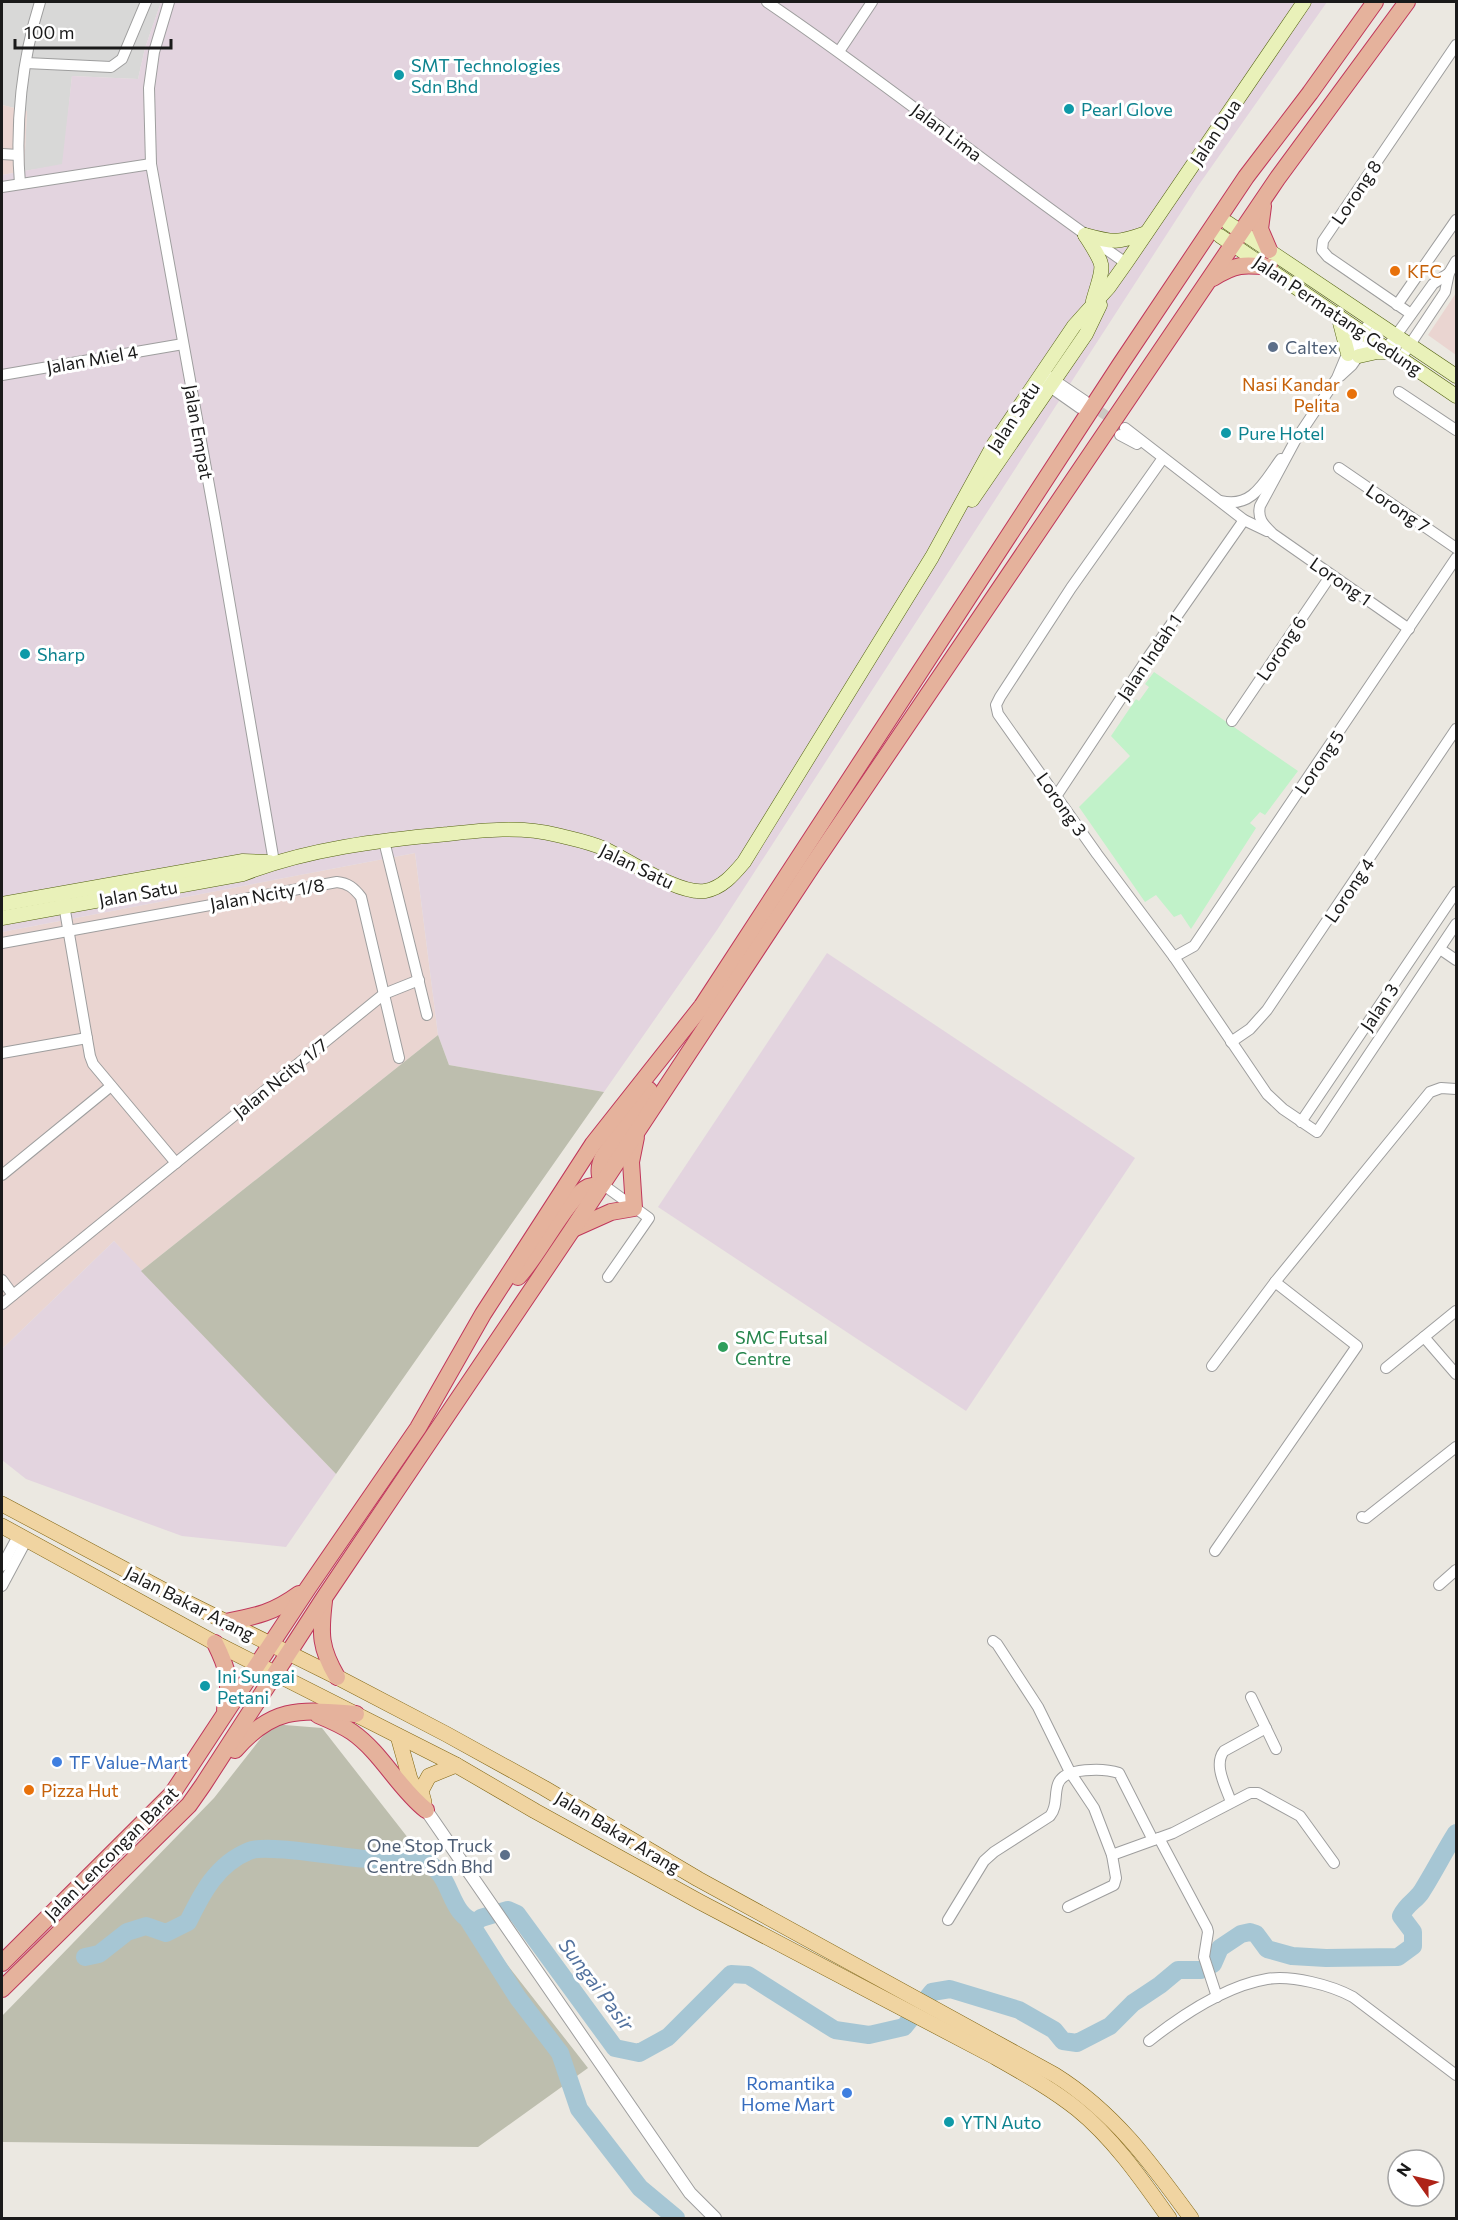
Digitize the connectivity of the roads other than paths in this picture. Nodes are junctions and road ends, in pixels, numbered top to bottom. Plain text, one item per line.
1 (40, 2) edge
2 (146, 2) edge
3 (169, 2) edge
4 (768, 2) edge
5 (872, 2) edge
6 (1304, 2) edge
7 (1375, 2) edge
8 (1407, 2) edge
9 (1456, 45) edge
10 (840, 50) junction
11 (26, 63) junction
12 (1310, 93) junction
13 (2, 154) edge
14 (18, 155) junction
15 (151, 164) junction
16 (20, 184) junction
17 (2, 187) edge
18 (1265, 196) junction
19 (1456, 220) edge
20 (1146, 233) junction
21 (1231, 234) junction
22 (1084, 235) junction
23 (1269, 259) junction
24 (1456, 261) edge
25 (1126, 263) junction
26 (1449, 273) junction
27 (1210, 280) junction
28 (1108, 287) junction
29 (1397, 305) junction
30 (1091, 307) junction
31 (1411, 314) junction
32 (1338, 315) junction
33 (1376, 322) junction
34 (1368, 335) junction
35 (1396, 335) junction
36 (183, 344) junction
37 (1410, 345) junction
38 (1394, 353) junction
39 (1354, 355) junction
40 (1120, 365) junction
41 (2, 375) edge
42 (1456, 376) edge
43 (1047, 380) junction
44 (1398, 392) dead end
45 (1456, 396) edge
46 (1083, 404) tunnel mouth
47 (1456, 430) edge
48 (1122, 431) tunnel mouth
49 (1295, 441) junction
50 (1162, 458) junction
51 (1339, 468) dead end
52 (1218, 500) junction
53 (1260, 506) junction
54 (1244, 520) junction
55 (1273, 534) junction
56 (1456, 548) edge
57 (1456, 558) edge
58 (1331, 575) junction
59 (1409, 629) junction
60 (1232, 721) dead end
61 (1456, 729) edge
62 (1057, 795) junction
63 (384, 841) junction
64 (274, 862) junction
65 (1456, 892) edge
66 (63, 900) junction
67 (2, 904) edge
68 (2, 918) edge
69 (1456, 924) edge
70 (69, 930) junction
71 (2, 943) edge
72 (1440, 949) junction
73 (1174, 957) junction
74 (1456, 959) edge
75 (419, 980) junction
76 (384, 994) junction
77 (702, 1006) junction
78 (427, 1015) dead end
79 (87, 1038) junction
80 (1231, 1041) junction
81 (2, 1053) edge
82 (399, 1058) dead end
83 (111, 1086) junction
84 (1456, 1089) edge
85 (1301, 1122) junction
86 (637, 1130) junction
87 (176, 1163) junction
88 (2, 1175) edge
89 (602, 1184) junction
90 (634, 1208) junction
91 (572, 1230) junction
92 (608, 1277) dead end
93 (2, 1280) edge
94 (1275, 1282) junction
95 (13, 1295) junction
96 (2, 1304) edge
97 (1456, 1311) edge
98 (483, 1314) junction
99 (1424, 1337) junction
100 (1212, 1366) dead end
101 (1386, 1368) dead end
102 (1456, 1374) edge
103 (1456, 1447) edge
104 (2, 1504) edge
105 (1362, 1517) dead end
106 (2, 1526) edge
107 (22, 1538) junction
108 (1215, 1551) dead end
109 (2, 1566) edge
110 (1456, 1570) edge
111 (2, 1586) edge
112 (1439, 1586) dead end
113 (308, 1588) junction
114 (324, 1598) junction
115 (226, 1622) junction
116 (993, 1641) dead end
117 (215, 1643) junction
118 (270, 1644) junction
119 (289, 1654) junction
120 (257, 1664) junction
121 (276, 1674) junction
122 (337, 1677) junction
123 (1251, 1697) dead end
124 (307, 1711) junction
125 (356, 1714) junction
126 (223, 1719) junction
127 (1266, 1728) junction
128 (398, 1736) junction
129 (1276, 1749) dead end
130 (456, 1765) junction
131 (1070, 1772) junction
132 (203, 1785) junction
133 (1231, 1802) junction
134 (426, 1810) junction
135 (1156, 1839) junction
136 (1112, 1855) junction
137 (1334, 1863) dead end
138 (1068, 1907) dead end
139 (948, 1920) dead end
140 (2, 1963) edge
141 (2, 1989) edge
142 (1217, 1997) junction
143 (900, 1999) junction
144 (943, 2022) junction
145 (1149, 2041) dead end
146 (1456, 2075) edge
147 (715, 2218) edge
148 (1169, 2218) edge
149 (1191, 2218) edge

1 - 11 street
2 - 11 street
3 - 15 street, Jalan Empat
4 - 10 street, Jalan Lima
5 - 10 street
6 - 20 main road, Jalan Dua
7 - 12 highway
8 - 18 highway
9 - 29 street, Lorong 8
10 - 22 street, Jalan Lima
11 - 14 street
12 - 21 highway
12 - 40 highway
13 - 14 street
14 - 16 street
15 - 16 street
15 - 36 street, Jalan Empat
16 - 17 street
18 - 21 highway
18 - 23 highway
19 - 29 street
20 - 22 main road
20 - 25 main road, Jalan Dua
21 - 23 main road, Jalan Permatang Gedung
21 - 27 highway, Jalan Lencongan Barat
21 - 40 highway
22 - 25 street, Jalan Lima
22 - 30 main road
23 - 27 highway
23 - 32 main road, Jalan Permatang Gedung
23 - 33 main road, Jalan Permatang Gedung
24 - 26 street
25 - 28 main road, Jalan Satu
26 - 31 street
26 - 37 street
27 - 86 highway, Jalan Lencongan Barat
28 - 30 main road, Jalan Satu
28 - 43 main road, Jalan Satu
29 - 31 street, Lorong 8
30 - 43 main road, Jalan Satu
31 - 35 street
32 - 34 main road, Jalan Permatang Gedung
32 - 39 main road
33 - 34 street
33 - 35 main road, Jalan Permatang Gedung
34 - 38 main road, Jalan Permatang Gedung
34 - 39 street
35 - 37 main road, Jalan Permatang Gedung
35 - 38 street
36 - 41 street, Jalan Miel 4
36 - 64 street, Jalan Empat
37 - 38 street
37 - 42 main road, Jalan Permatang Gedung
38 - 39 main road
38 - 45 main road, Jalan Permatang Gedung
39 - 49 street
40 - 77 highway
43 - 46 street
43 - 63 main road, Jalan Satu
44 - 47 street
48 - 50 street
49 - 52 street
49 - 53 street
50 - 52 street
50 - 62 street, Lorong 3
51 - 56 street, Lorong 7
52 - 53 street
52 - 54 street, Lorong 1
53 - 55 street
54 - 55 street, Lorong 1
54 - 62 street, Jalan Indah 1
55 - 58 street, Lorong 1
57 - 59 street, Lorong 5
58 - 59 street, Lorong 1
58 - 60 street, Lorong 6
59 - 73 street, Lorong 5
61 - 80 street, Lorong 4
62 - 73 street, Lorong 3
63 - 64 main road, Jalan Satu
63 - 75 street
64 - 66 main road, Jalan Satu
65 - 85 street, Jalan 3
66 - 67 main road, Jalan Satu
66 - 68 main road, Jalan Satu
66 - 70 street
69 - 72 street
70 - 71 street
70 - 76 street, Jalan Ncity 1/8
70 - 79 street
72 - 74 street
72 - 85 street, Lorong 3
73 - 80 street, Lorong 3
75 - 76 street, Jalan Ncity 1/7
75 - 78 street
76 - 82 street
76 - 87 street, Jalan Ncity 1/7
77 - 89 highway
77 - 98 highway
79 - 81 street
79 - 83 street
80 - 85 street, Lorong 3
83 - 87 street
83 - 88 street
84 - 94 street
86 - 89 highway, Jalan Lencongan Barat
86 - 90 highway
87 - 95 street, Jalan Ncity 1/7
89 - 90 street
89 - 91 highway, Jalan Lencongan Barat
89 - 98 highway
90 - 91 highway
90 - 92 street
91 - 114 highway, Jalan Lencongan Barat
93 - 95 street
94 - 100 street
94 - 108 street
95 - 96 street, Jalan Ncity 1/7
97 - 99 street
98 - 113 highway, Jalan Lencongan Barat
99 - 101 street
99 - 102 street
103 - 105 street
104 - 115 main road, Jalan Bakar Arang
106 - 107 main road, Jalan Bakar Arang
107 - 109 street
107 - 111 street
107 - 117 main road, Jalan Bakar Arang
110 - 112 street
113 - 115 highway
113 - 118 highway, Jalan Lencongan Barat
114 - 119 highway, Jalan Lencongan Barat
114 - 122 highway
115 - 118 main road, Jalan Bakar Arang
116 - 131 street
117 - 120 main road, Jalan Bakar Arang
117 - 126 highway
118 - 119 main road, Jalan Bakar Arang
118 - 120 highway, Jalan Lencongan Barat
119 - 121 highway, Jalan Lencongan Barat
119 - 122 main road, Jalan Bakar Arang
120 - 121 main road, Jalan Bakar Arang
120 - 126 highway, Jalan Lencongan Barat
121 - 125 main road, Jalan Bakar Arang
121 - 132 highway, Jalan Lencongan Barat
122 - 143 main road, Jalan Bakar Arang
123 - 127 street
124 - 125 highway
124 - 132 highway
124 - 134 highway
125 - 128 main road, Jalan Bakar Arang
126 - 140 highway, Jalan Lencongan Barat
127 - 129 street
127 - 133 street
128 - 130 main road, Jalan Bakar Arang
128 - 134 main road
130 - 134 main road
130 - 143 main road, Jalan Bakar Arang
131 - 135 street
131 - 136 street
131 - 139 street
132 - 141 highway, Jalan Lencongan Barat
133 - 135 street
133 - 137 street
134 - 147 street
135 - 136 street
135 - 142 street
136 - 138 street
142 - 145 street
142 - 146 street
143 - 144 main road, Jalan Bakar Arang
144 - 148 main road, Jalan Bakar Arang
144 - 149 main road, Jalan Bakar Arang

